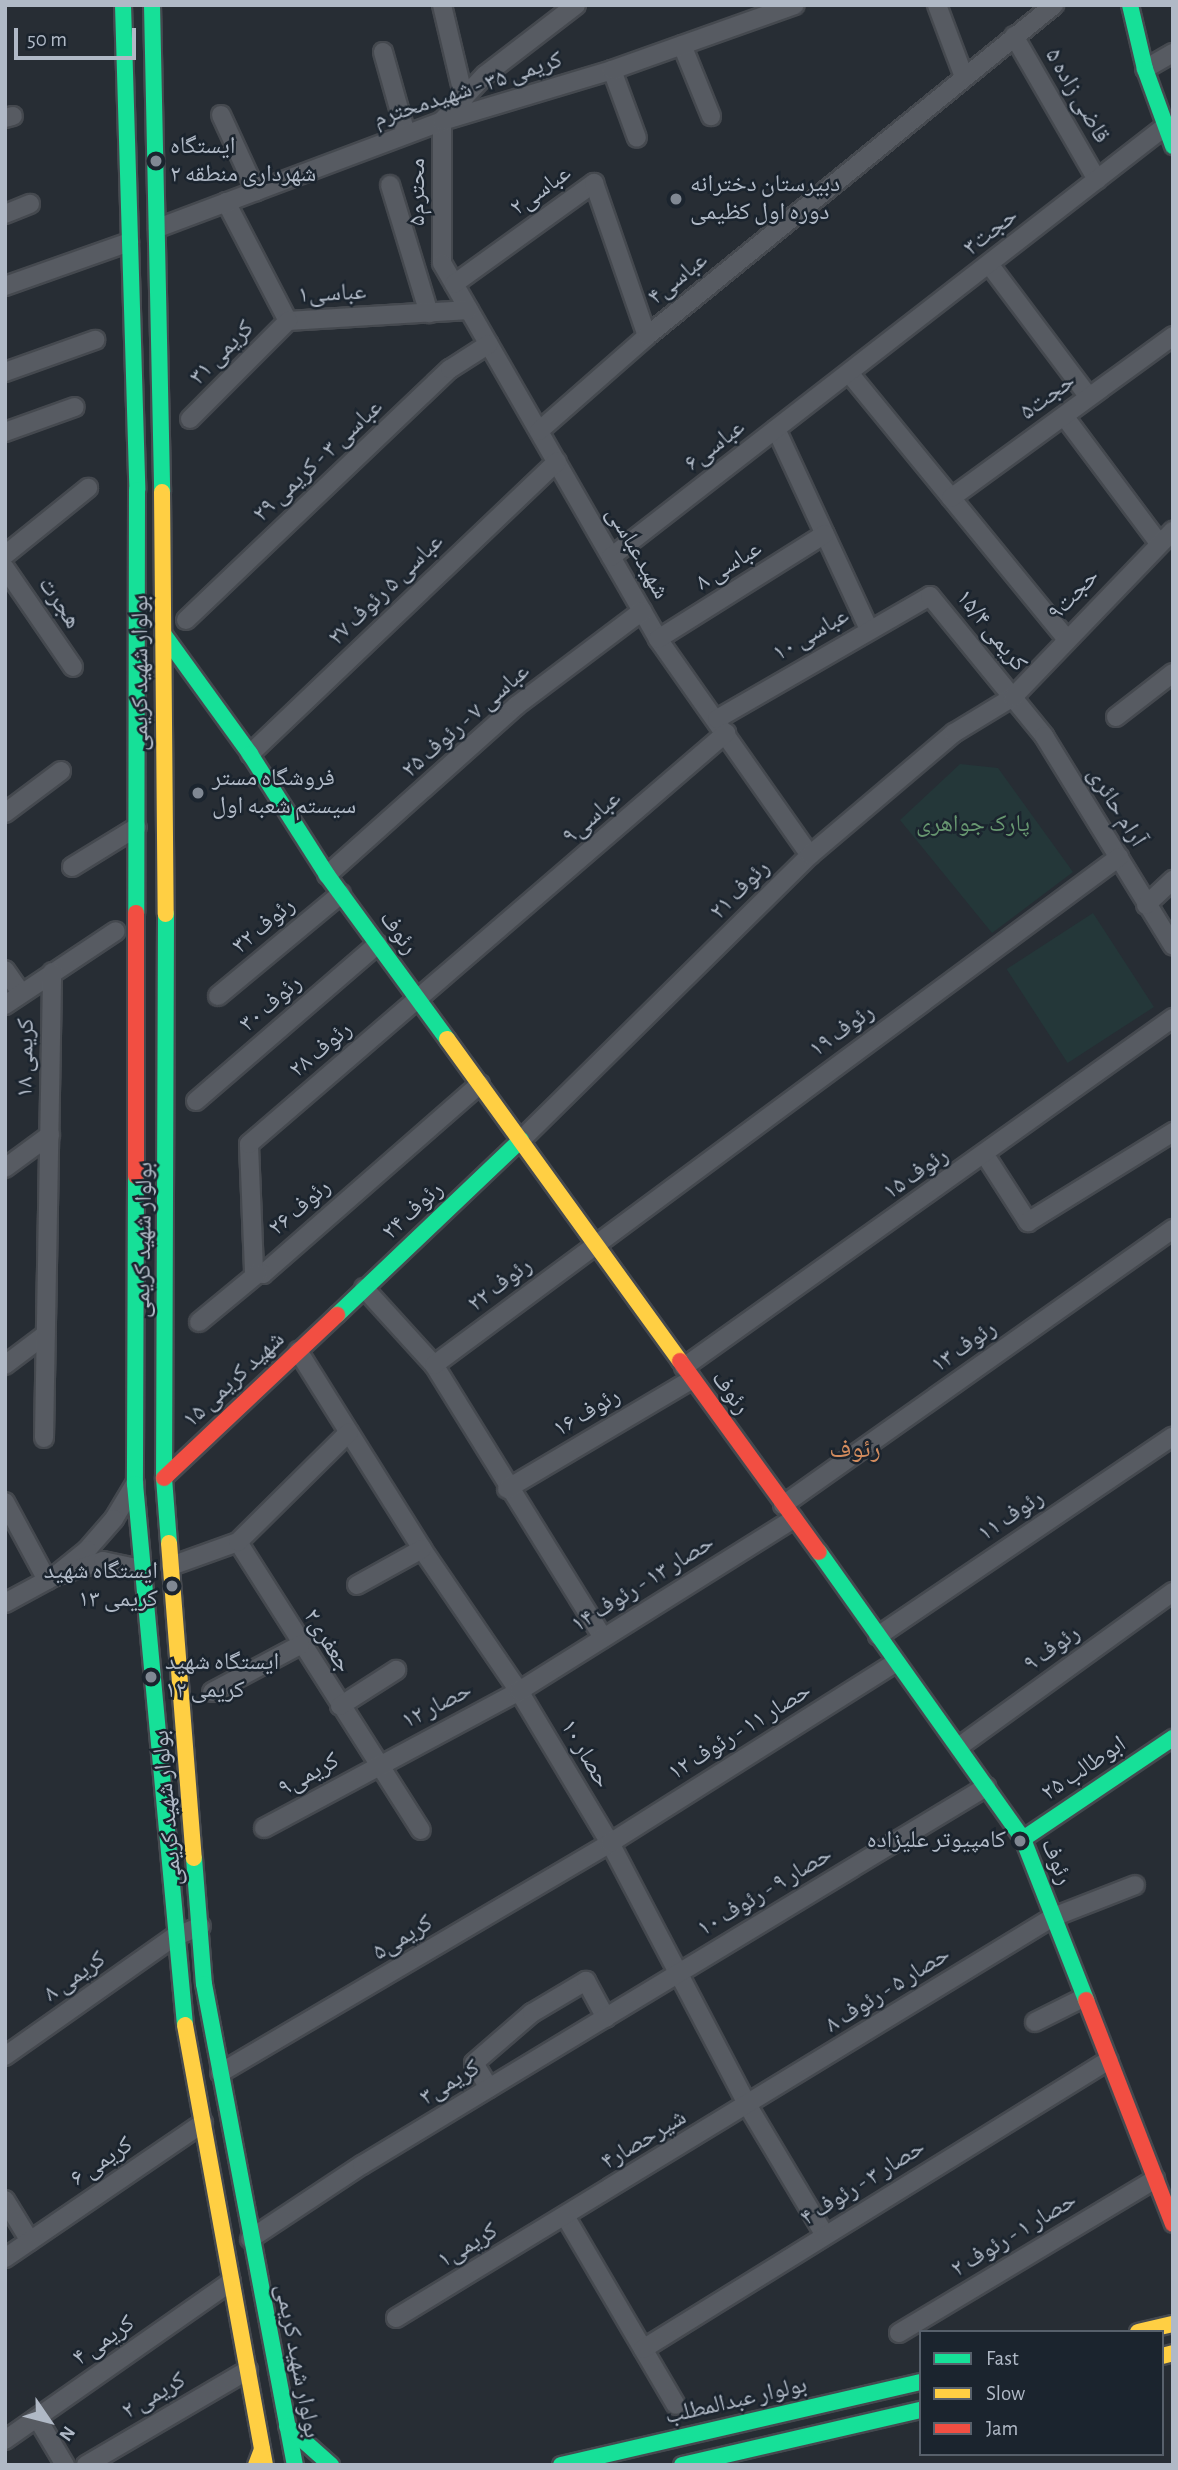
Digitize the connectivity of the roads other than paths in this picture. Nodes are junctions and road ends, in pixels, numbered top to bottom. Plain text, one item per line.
1 (123, 5) edge
2 (152, 5) edge
3 (442, 5) edge
4 (576, 5) edge
5 (795, 5) edge
6 (937, 5) edge
7 (1055, 5) edge
8 (1129, 5) edge
9 (1014, 36) junction
10 (682, 45) junction
11 (383, 52) dead end
12 (1173, 53) edge
13 (1145, 69) junction
14 (611, 70) junction
15 (964, 77) junction
16 (464, 98) junction
17 (221, 115) dead end
18 (711, 116) dead end
19 (442, 121) junction
20 (1163, 128) junction
21 (406, 134) junction
22 (636, 138) dead end
23 (1173, 146) edge
24 (1097, 180) junction
25 (390, 185) dead end
26 (256, 191) junction
27 (226, 202) junction
28 (30, 204) dead end
29 (5, 214) edge
30 (158, 228) junction
31 (130, 242) junction
32 (442, 263) joint
33 (989, 264) junction
34 (454, 284) junction
35 (5, 286) edge
36 (469, 310) junction
37 (429, 313) junction
38 (288, 321) junction
39 (647, 336) junction
40 (1173, 336) edge
41 (95, 340) dead end
42 (489, 344) junction
43 (5, 372) edge
44 (849, 373) junction
45 (1089, 397) junction
46 (75, 407) dead end
47 (1064, 416) junction
48 (190, 419) dead end
49 (776, 429) junction
50 (539, 431) junction
51 (5, 432) edge
52 (557, 462) junction
53 (88, 488) dead end
54 (137, 490) junction
55 (162, 490) junction
56 (951, 498) junction
57 (825, 534) junction
58 (1166, 537) edge
59 (5, 555) edge
60 (611, 557) junction
61 (5, 568) edge
62 (930, 596) joint
63 (642, 611) junction
64 (186, 620) dead end
65 (870, 629) junction
66 (164, 635) junction
67 (1066, 638) junction
68 (658, 639) junction
69 (73, 667) dead end
70 (1173, 673) edge
71 (1013, 697) junction
72 (1116, 717) dead end
73 (721, 726) junction
74 (250, 754) junction
75 (61, 771) dead end
76 (5, 813) edge
77 (136, 827) junction
78 (810, 855) junction
79 (1119, 857) junction
80 (72, 867) dead end
81 (327, 875) junction
82 (1173, 880) edge
83 (341, 894) junction
84 (1146, 905) junction
85 (116, 931) dead end
86 (378, 944) junction
87 (1173, 946) edge
88 (5, 970) edge
89 (52, 972) junction
90 (21, 993) junction
91 (219, 996) dead end
92 (419, 1000) junction
93 (5, 1005) edge
94 (1173, 1017) edge
95 (480, 1084) junction
96 (196, 1101) dead end
97 (1173, 1132) edge
98 (50, 1135) junction
99 (255, 1138) joint
100 (521, 1140) junction
101 (985, 1155) junction
102 (5, 1168) edge
103 (1170, 1236) edge
104 (596, 1245) junction
105 (257, 1274) junction
106 (364, 1288) junction
107 (337, 1315) joint
108 (200, 1322) dead end
109 (46, 1334) junction
110 (298, 1350) junction
111 (5, 1365) edge
112 (434, 1365) junction
113 (688, 1373) junction
114 (349, 1432) junction
115 (1173, 1436) edge
116 (44, 1438) dead end
117 (164, 1478) junction
118 (135, 1483) junction
119 (507, 1489) junction
120 (5, 1502) edge
121 (788, 1512) junction
122 (238, 1542) junction
123 (422, 1549) junction
124 (171, 1566) junction
125 (142, 1569) junction
126 (51, 1578) junction
127 (357, 1585) dead end
128 (1173, 1592) edge
129 (5, 1603) edge
130 (878, 1636) junction
131 (603, 1638) junction
132 (300, 1645) junction
133 (896, 1662) junction
134 (396, 1670) dead end
135 (519, 1691) junction
136 (212, 1692) dead end
137 (340, 1706) junction
138 (1173, 1738) edge
139 (960, 1746) junction
140 (378, 1764) junction
141 (986, 1787) junction
142 (264, 1828) dead end
143 (421, 1830) dead end
144 (1023, 1839) junction
145 (610, 1843) junction
146 (1135, 1885) dead end
147 (1053, 1917) junction
148 (201, 1926) junction
149 (174, 1937) junction
150 (678, 1974) junction
151 (1083, 1998) junction
152 (606, 2018) junction
153 (1035, 2022) dead end
154 (5, 2056) edge
155 (1109, 2060) junction
156 (220, 2073) junction
157 (489, 2088) junction
158 (748, 2106) junction
159 (202, 2123) junction
160 (1155, 2179) junction
161 (5, 2200) edge
162 (565, 2216) junction
163 (1173, 2224) edge
164 (825, 2235) junction
165 (250, 2239) junction
166 (30, 2241) junction
167 (5, 2258) edge
168 (232, 2282) junction
169 (396, 2318) dead end
170 (1173, 2324) edge
171 (1147, 2330) edge
172 (899, 2333) dead end
173 (643, 2349) junction
174 (248, 2370) junction
175 (919, 2382) edge
176 (676, 2405) dead end
177 (919, 2410) edge
178 (37, 2418) junction
179 (287, 2426) junction
180 (5, 2440) edge
181 (261, 2460) edge
182 (65, 2465) edge
183 (86, 2465) edge
184 (295, 2465) edge
185 (331, 2465) edge
186 (561, 2465) edge
187 (682, 2465) edge

1 - 31 main road, بولوار شهید کریمی
2 - 30 main road, بولوار شهید کریمی
3 - 16 street
4 - 16 street
5 - 10 street, کریمی ۳۵ - شهیدمحترم
6 - 15 street
7 - 9 street, عباسی۴
8 - 13 main road
9 - 15 street, عباسی۴
9 - 24 street, قاضی زاده ۵
10 - 14 street, کریمی ۳۵ - شهیدمحترم
10 - 18 street
11 - 21 street
12 - 13 street
13 - 20 main road
14 - 19 street, کریمی ۳۵ - شهیدمحترم
14 - 22 street
15 - 39 street, عباسی۴
16 - 19 street
17 - 26 street
19 - 21 street, کریمی ۳۵ - شهیدمحترم
19 - 32 street, محترم۵
20 - 23 main road
20 - 24 street, حجت۳
21 - 26 street, کریمی ۳۵ - شهیدمحترم
24 - 33 street, حجت۳
25 - 37 street
26 - 27 street, کریمی ۳۵ - شهیدمحترم
27 - 30 street, کریمی ۳۵ - شهیدمحترم
27 - 38 street, عباسی۱
28 - 29 street
30 - 55 main road, بولوار شهید کریمی
31 - 35 street
31 - 54 main road, بولوار شهید کریمی
32 - 34 street, شهیدعباسی
33 - 44 street, حجت۳
33 - 45 street
34 - 36 street, شهیدعباسی
34 - 39 street, عباسی۲
36 - 37 street, عباسی۱
36 - 42 street, شهیدعباسی
37 - 38 street, عباسی۱
38 - 48 street, کریمی ۳۱
39 - 50 street, عباسی۴
40 - 45 street, حجت۵
41 - 43 street
42 - 50 street, شهیدعباسی
42 - 64 street, عباسی ۳ - کریمی ۲۹
44 - 49 street, عباسی۶
44 - 56 street
45 - 47 street, حجت۵
46 - 51 street
47 - 56 street, حجت۵
47 - 58 street
49 - 57 street
49 - 60 street, عباسی۶
50 - 52 street, شهیدعباسی
52 - 60 street, شهیدعباسی
52 - 74 street, عباسی ۵ رئوف ۲۷
53 - 59 street
54 - 55 main road
54 - 77 main road, بولوار شهید کریمی
55 - 66 main road, بولوار شهید کریمی
56 - 67 street
57 - 65 street
57 - 68 street, عباسی ۸
58 - 67 street, حجت۹
60 - 63 street, شهیدعباسی
61 - 69 street, هجرت
62 - 65 street, عباسی ۱۰
62 - 71 street, کریمی ۱۵/۴
63 - 68 street, شهیدعباسی
63 - 81 street, عباسی ۷ - رئوف ۲۵
65 - 73 street, عباسی ۱۰
66 - 74 main road, رئوف
66 - 117 main road, بولوار شهید کریمی
67 - 71 street, حجت۹
68 - 73 street, شهیدعباسی
70 - 72 street
71 - 78 street, رئوف ۲۱
71 - 79 street, آرام حائری
73 - 78 street, شهیدعباسی
73 - 92 street, عباسی۹
74 - 81 main road, رئوف
75 - 76 street
77 - 80 street
77 - 118 main road, بولوار شهید کریمی
78 - 100 street, رئوف ۲۱
79 - 84 street, آرام حائری
79 - 104 street, رئوف ۱۹
81 - 83 main road, رئوف
82 - 84 street
83 - 86 main road, رئوف
83 - 91 street, رئوف ۳۲
84 - 87 street, آرام حائری
85 - 89 street
86 - 92 main road, رئوف
86 - 96 street, رئوف ۳۰
88 - 90 street
89 - 90 street
89 - 98 street, کریمی ۱۸
90 - 93 street
92 - 95 main road, رئوف
92 - 99 street, رئوف ۲۸
94 - 101 street, رئوف ۱۵
95 - 100 main road, رئوف
95 - 105 street, رئوف ۲۶
97 - 101 street
98 - 102 street
98 - 109 street, کریمی ۱۸
99 - 105 street, رئوف ۲۶
100 - 104 main road, رئوف
100 - 106 main road, رئوف ۲۴
101 - 113 street, رئوف ۱۵
103 - 121 street, رئوف ۱۳
104 - 112 street, رئوف ۲۲
104 - 113 main road, رئوف
105 - 108 street
106 - 107 main road, رئوف ۲۴
106 - 112 street
107 - 110 main road, شهید کریمی ۱۵
109 - 111 street
109 - 116 street, کریمی ۱۸
110 - 114 street, حصار ۱۰
110 - 117 main road, شهید کریمی ۱۵
112 - 119 street
113 - 119 street, رئوف ۱۶
113 - 121 main road, رئوف
114 - 122 street
114 - 123 street, حصار ۱۰
115 - 130 street, رئوف ۱۱
117 - 124 main road, بولوار شهید کریمی
118 - 125 main road, بولوار شهید کریمی
118 - 126 street
119 - 131 street
120 - 126 street
121 - 130 main road, رئوف
121 - 131 street, حصار ۱۳ - رئوف ۱۴
122 - 124 street
122 - 132 street, جعفری۲
123 - 127 street
123 - 135 street, حصار ۱۰
124 - 148 main road, بولوار شهید کریمی
125 - 126 street
125 - 149 main road, بولوار شهید کریمی
126 - 129 street
128 - 139 street, رئوف ۹
130 - 133 main road, رئوف
131 - 135 street, حصار ۱۳ - رئوف ۱۴
132 - 136 street
132 - 137 street, جعفری۲
133 - 139 main road, رئوف
133 - 145 street, حصار ۱۱ - رئوف ۱۲
134 - 137 street
135 - 140 street, حصار ۱۲
135 - 145 street, حصار ۱۰
137 - 140 street, جعفری۲
138 - 144 main road, ابوطالب ۲۵
139 - 141 main road, رئوف
140 - 142 street, کریمی۹
140 - 143 street, جعفری۲
141 - 144 main road, رئوف
141 - 150 street, حصار ۹ - رئوف ۱۰
144 - 147 main road, رئوف
145 - 150 street, حصار ۱۰
145 - 156 street, کریمی۵
146 - 147 street, حصار ۵ - رئوف ۸
147 - 151 main road, رئوف
147 - 158 street, حصار ۵ - رئوف ۸
148 - 149 street, کریمی ۸
148 - 156 main road, بولوار شهید کریمی
149 - 154 street, کریمی ۸
149 - 159 main road, بولوار شهید کریمی
150 - 152 street, کریمی۳
150 - 158 street, حصار ۱۰
151 - 153 street
151 - 155 main road, رئوف
152 - 157 street, کریمی۳
152 - 157 street
155 - 160 main road, رئوف
155 - 164 street, حصار ۳ - رئوف ۴
156 - 165 main road, بولوار شهید کریمی
157 - 165 street, کریمی۳
158 - 162 street, شیرحصار۴
158 - 164 street, حصار ۱۰
159 - 166 street, کریمی ۶
159 - 168 main road, بولوار شهید کریمی
160 - 163 main road, رئوف
160 - 172 street, حصار ۱ - رئوف ۲
161 - 166 street
162 - 169 street, کریمی۱
162 - 173 street
164 - 173 street, حصار ۳ - رئوف ۴
165 - 179 main road, بولوار شهید کریمی
166 - 167 street, کریمی ۶
168 - 174 main road, بولوار شهید کریمی
168 - 178 street, کریمی ۴
170 - 171 main road
173 - 176 street
174 - 181 main road, بولوار شهید کریمی
174 - 183 street, کریمی ۲
175 - 186 main road, بولوار عبدالمطلب
177 - 187 main road, بولوار عبدالمطلب
178 - 180 street, کریمی ۴
178 - 182 street
179 - 184 main road, بولوار شهید کریمی
179 - 185 main road

